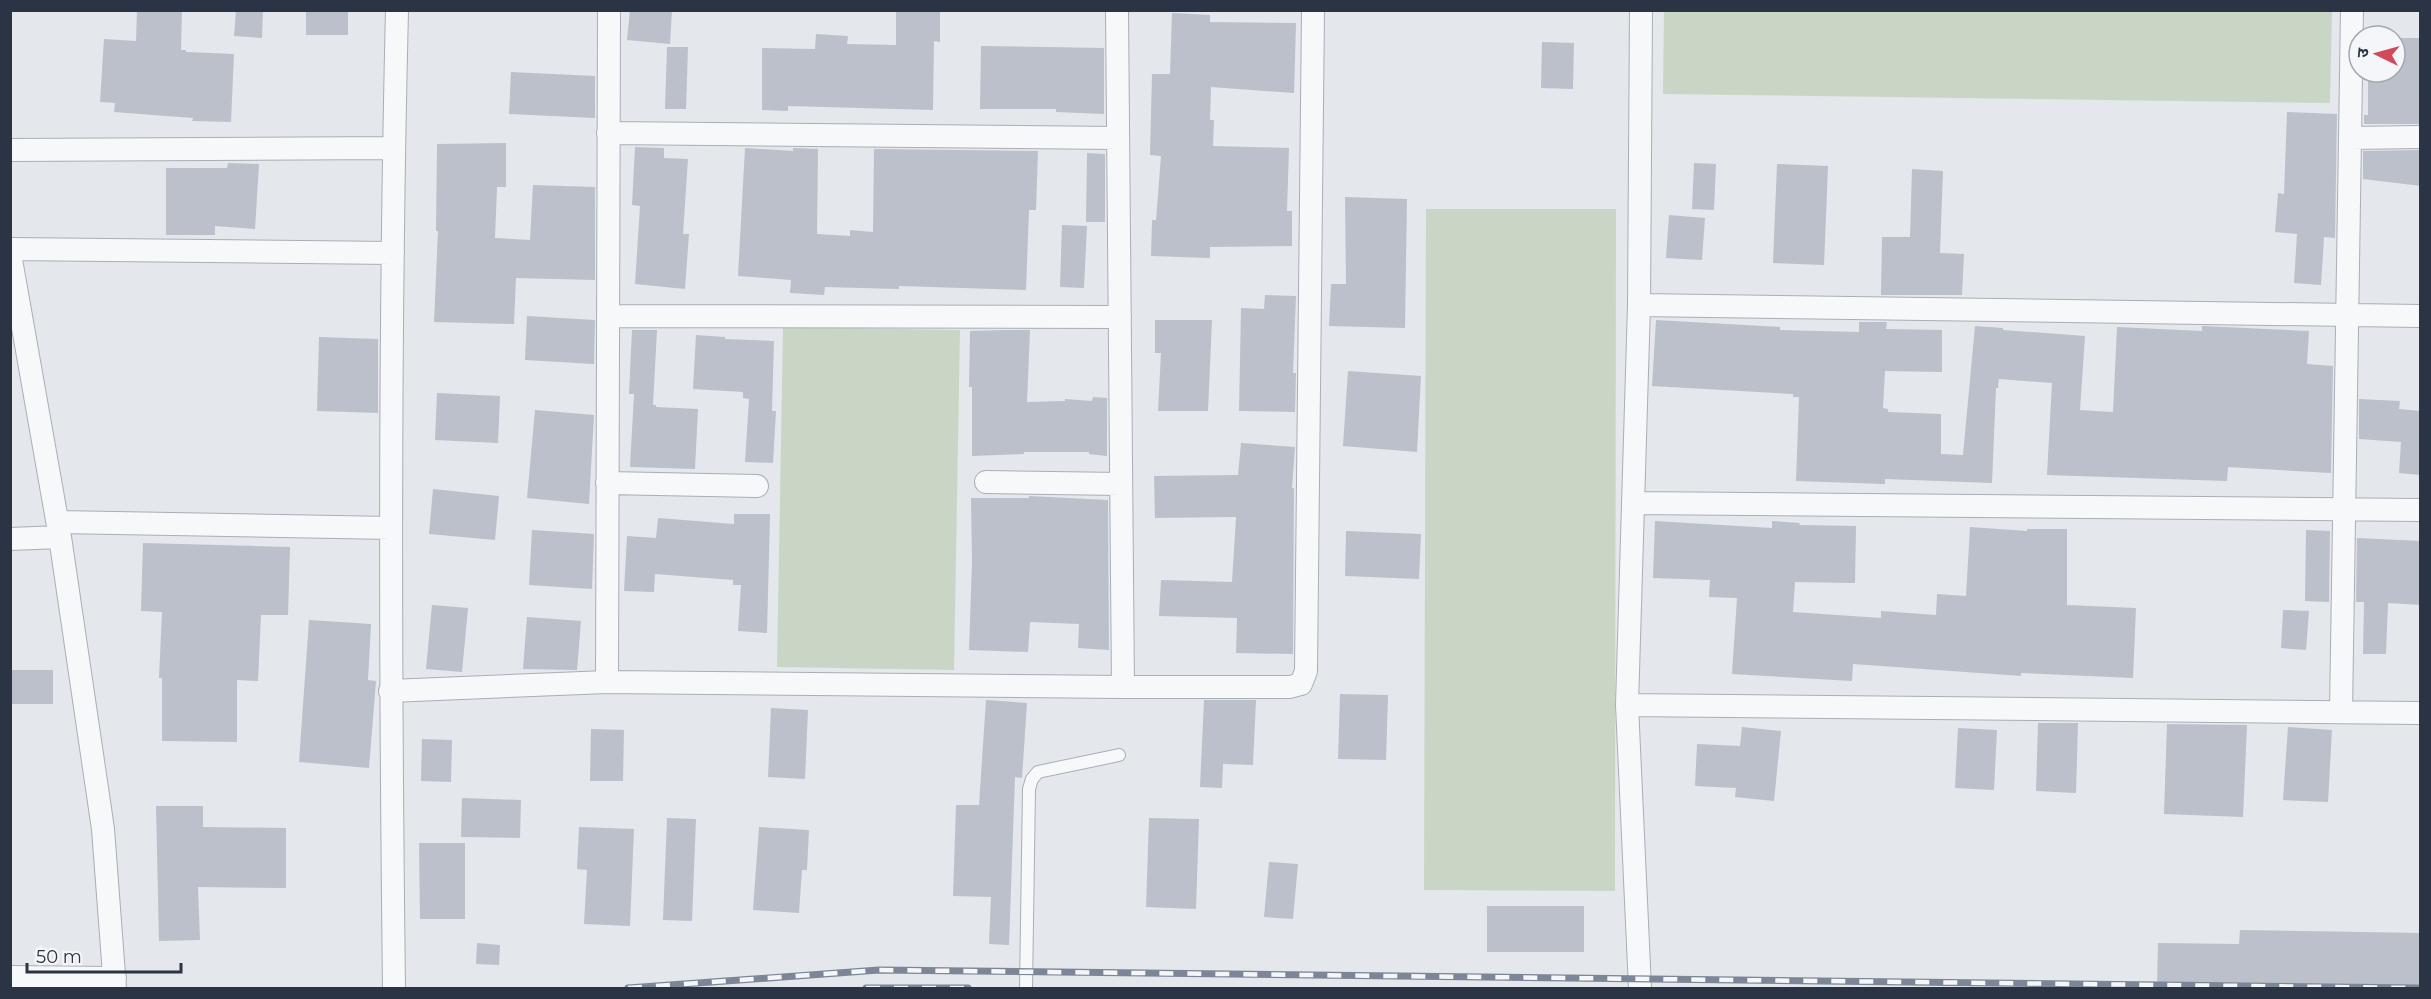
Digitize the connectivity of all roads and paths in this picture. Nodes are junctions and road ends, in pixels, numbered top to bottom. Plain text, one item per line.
1 (397, 10) edge
2 (609, 10) edge
3 (1117, 10) edge
4 (1313, 10) edge
5 (1641, 10) edge
6 (2352, 10) edge
7 (608, 133) junction
8 (2421, 136) edge
9 (1118, 138) junction
10 (2350, 138) junction
11 (394, 148) junction
12 (10, 150) edge
13 (10, 249) edge
14 (393, 253) junction
15 (10, 254) edge
16 (1640, 305) junction
17 (2347, 315) junction
18 (608, 316) junction
19 (2421, 316) edge
20 (1120, 317) junction
21 (986, 482) dead end
22 (607, 483) junction
23 (1121, 484) junction
24 (757, 486) dead end
25 (1635, 502) junction
26 (2344, 509) junction
27 (2421, 510) edge
28 (391, 528) junction
29 (59, 530) junction
30 (10, 539) edge
31 (607, 682) junction
32 (1123, 687) junction
33 (390, 691) junction
34 (1627, 705) junction
35 (2341, 712) junction
36 (2421, 713) edge
37 (1119, 755) dead end
38 (10, 977) edge
39 (115, 983) edge
40 (394, 988) edge
41 (1026, 988) edge
42 (1640, 988) edge

1 - 11 street
2 - 7 street
3 - 9 street
4 - 32 street
5 - 16 street
6 - 10 street
7 - 9 street
7 - 18 street
8 - 10 street
9 - 20 street
10 - 17 street
11 - 12 street
11 - 14 street
13 - 14 street
14 - 28 street
15 - 29 street
16 - 17 street
16 - 25 street
17 - 19 street
17 - 26 street
18 - 20 street
18 - 22 street
20 - 23 street
21 - 23 street
22 - 24 street
22 - 31 street
23 - 32 street
25 - 26 street
25 - 34 street
26 - 27 street
26 - 35 street
28 - 29 street
28 - 33 street
29 - 30 street
29 - 39 street
31 - 32 street
31 - 33 street
33 - 40 street
34 - 35 street
34 - 42 street
35 - 36 street
37 - 41 lane
38 - 39 street

